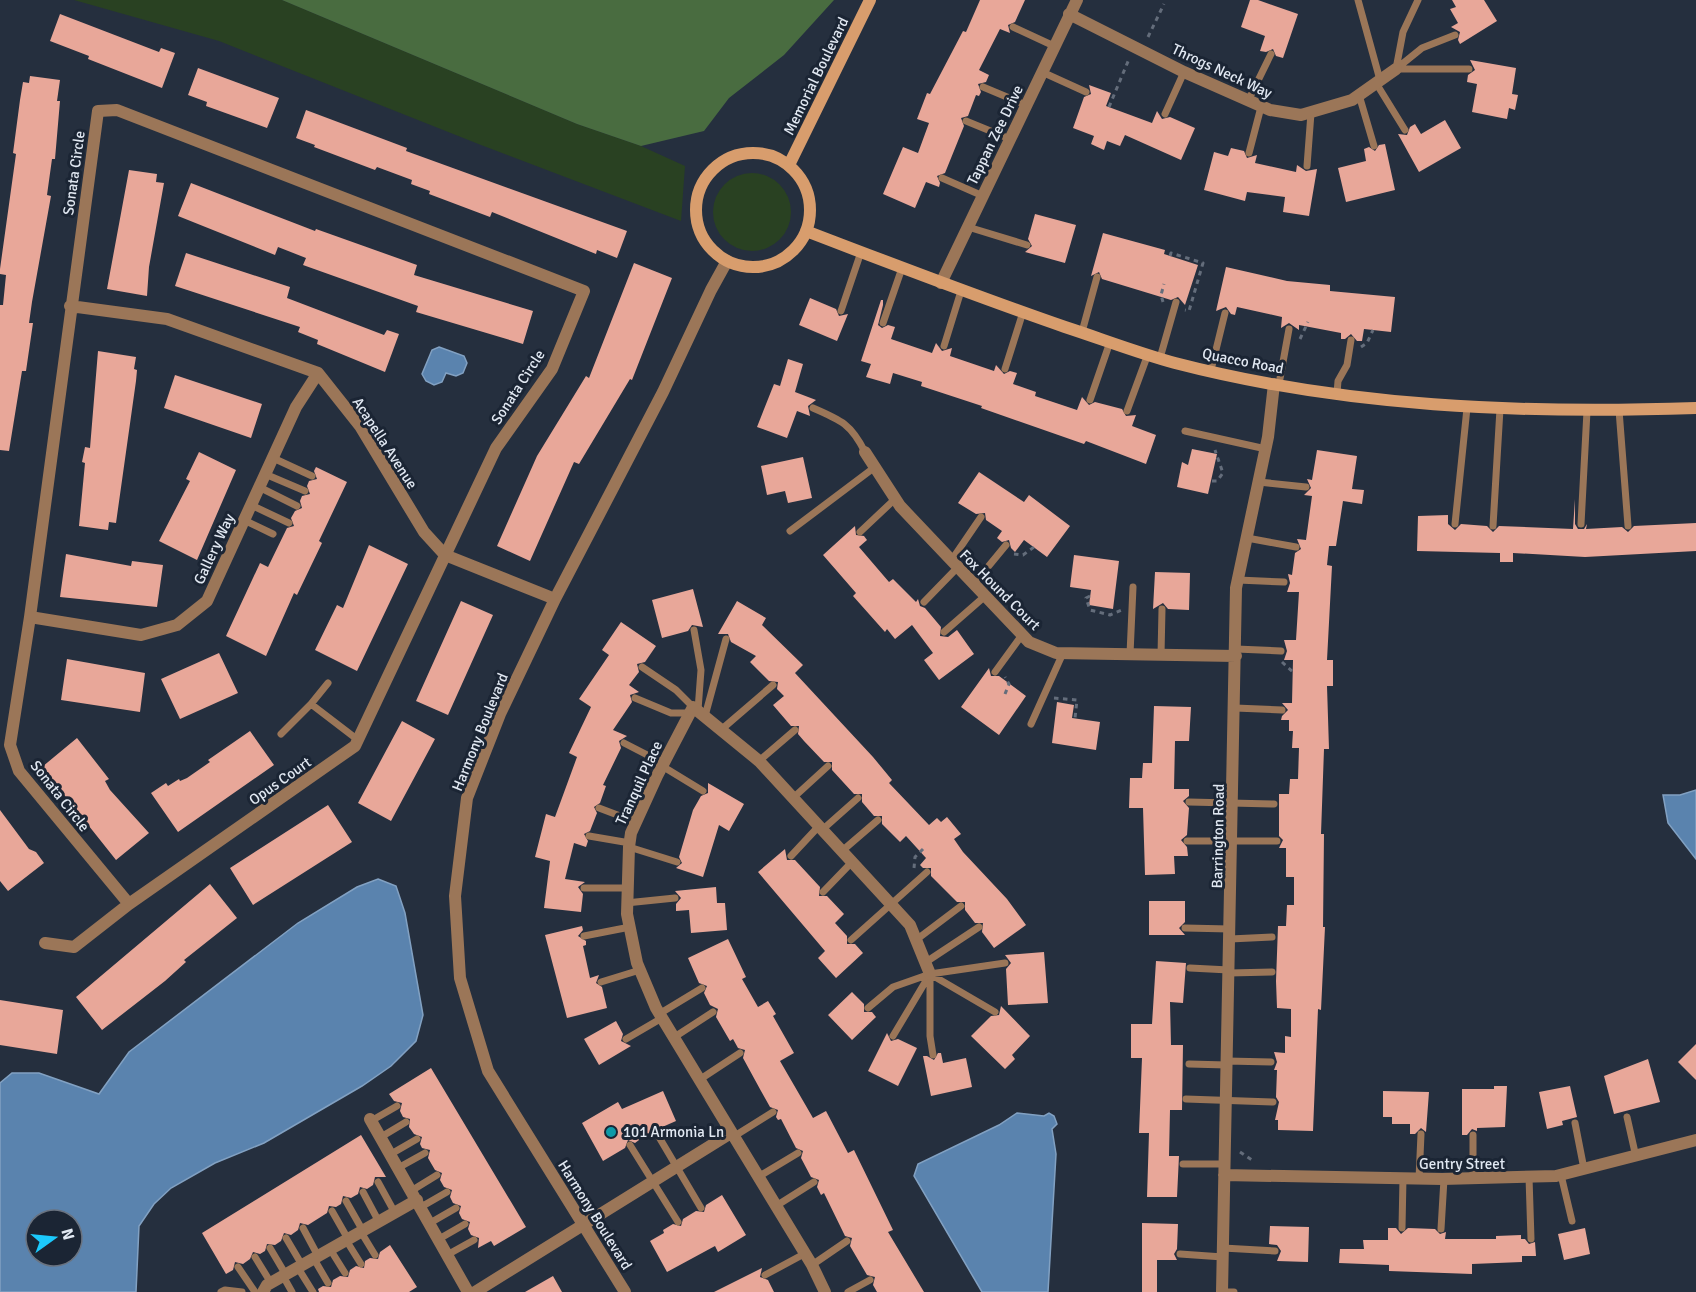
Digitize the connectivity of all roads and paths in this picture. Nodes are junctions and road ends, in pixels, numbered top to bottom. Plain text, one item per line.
1 (870, 0) edge
2 (1077, 0) edge
3 (1358, 0) edge
4 (1418, 0) edge
5 (1164, 4) dead end
6 (1070, 14) junction
7 (1013, 27) dead end
8 (1455, 35) dead end
9 (1054, 46) junction
10 (1138, 48) junction
11 (1271, 54) dead end
12 (1396, 69) junction
13 (1469, 69) dead end
14 (1042, 72) junction
15 (1184, 72) junction
16 (1378, 82) junction
17 (983, 87) dead end
18 (1086, 92) dead end
19 (1359, 95) junction
20 (1248, 101) junction
21 (1026, 105) junction
22 (1109, 107) dead end
23 (1261, 107) junction
24 (1311, 113) junction
25 (1165, 114) dead end
26 (966, 121) dead end
27 (1405, 130) dead end
28 (1010, 139) junction
29 (1374, 146) dead end
30 (1250, 153) dead end
31 (789, 165) junction
32 (1307, 166) dead end
33 (942, 178) dead end
34 (983, 196) junction
35 (968, 227) junction
36 (806, 231) junction
37 (1026, 245) dead end
38 (861, 252) junction
39 (1170, 256) dead end
40 (727, 261) junction
41 (902, 268) junction
42 (1097, 278) dead end
43 (941, 283) junction
44 (961, 291) junction
45 (1175, 304) joint
46 (70, 306) junction
47 (841, 311) dead end
48 (1023, 312) junction
49 (1225, 313) dead end
50 (884, 323) dead end
51 (1289, 329) dead end
52 (1082, 332) junction
53 (1351, 340) dead end
54 (1110, 342) junction
55 (944, 345) dead end
56 (1154, 356) junction
57 (1005, 369) dead end
58 (1211, 370) junction
59 (318, 374) junction
60 (1277, 384) junction
61 (1336, 393) junction
62 (1090, 400) dead end
63 (813, 408) dead end
64 (1467, 408) junction
65 (1696, 408) edge
66 (1500, 409) junction
67 (1126, 411) dead end
68 (1587, 411) junction
69 (1619, 411) junction
70 (1185, 431) dead end
71 (1211, 437) junction
72 (1266, 449) junction
73 (865, 452) joint
74 (273, 458) junction
75 (874, 467) junction
76 (265, 474) junction
77 (312, 476) dead end
78 (1212, 481) dead end
79 (1258, 482) junction
80 (259, 487) junction
81 (1306, 487) dead end
82 (305, 491) dead end
83 (895, 499) junction
84 (251, 505) junction
85 (297, 506) dead end
86 (981, 517) dead end
87 (244, 520) junction
88 (289, 523) dead end
89 (1455, 524) dead end
90 (1581, 524) dead end
91 (1493, 526) dead end
92 (1628, 526) dead end
93 (790, 531) dead end
94 (860, 531) dead end
95 (273, 534) dead end
96 (1247, 538) junction
97 (1004, 546) joint
98 (1034, 547) dead end
99 (1296, 547) dead end
100 (445, 555) junction
101 (954, 565) junction
102 (1238, 580) junction
103 (1284, 582) dead end
104 (973, 585) junction
105 (1133, 587) dead end
106 (1090, 596) dead end
107 (984, 597) junction
108 (555, 599) junction
109 (924, 602) dead end
110 (1162, 609) dead end
111 (1132, 611) junction
112 (30, 617) junction
113 (694, 630) dead end
114 (944, 632) dead end
115 (1022, 635) junction
116 (726, 639) dead end
117 (1281, 651) dead end
118 (1236, 652) junction
119 (1063, 653) junction
120 (1130, 654) junction
121 (1161, 655) junction
122 (642, 667) dead end
123 (995, 672) dead end
124 (328, 682) dead end
125 (772, 685) dead end
126 (1043, 697) junction
127 (635, 698) dead end
128 (311, 704) junction
129 (1235, 708) junction
130 (1282, 710) dead end
131 (697, 712) junction
132 (1075, 718) dead end
133 (1031, 724) dead end
134 (722, 729) junction
135 (795, 730) dead end
136 (281, 734) dead end
137 (358, 741) junction
138 (624, 743) dead end
139 (759, 761) junction
140 (663, 765) junction
141 (828, 766) dead end
142 (703, 791) dead end
143 (793, 798) junction
144 (858, 798) dead end
145 (1189, 802) dead end
146 (1233, 803) junction
147 (1274, 804) dead end
148 (599, 808) dead end
149 (878, 820) dead end
150 (636, 822) junction
151 (821, 828) junction
152 (589, 836) dead end
153 (1233, 841) junction
154 (1187, 842) dead end
155 (1276, 842) dead end
156 (629, 845) junction
157 (842, 851) junction
158 (791, 855) dead end
159 (677, 862) dead end
160 (852, 862) junction
161 (927, 872) dead end
162 (584, 888) dead end
163 (627, 888) junction
164 (823, 891) dead end
165 (675, 898) dead end
166 (626, 903) junction
167 (129, 904) junction
168 (891, 904) junction
169 (961, 906) dead end
170 (630, 927) junction
171 (979, 927) dead end
172 (1185, 928) dead end
173 (1230, 934) junction
174 (584, 936) dead end
175 (1272, 937) dead end
176 (851, 940) dead end
177 (916, 940) junction
178 (45, 943) dead end
179 (1005, 963) dead end
180 (928, 968) junction
181 (1190, 968) dead end
182 (640, 970) junction
183 (1229, 971) junction
184 (1272, 972) dead end
185 (601, 982) dead end
186 (702, 988) dead end
187 (868, 1008) dead end
188 (713, 1012) dead end
189 (995, 1012) dead end
190 (660, 1016) junction
191 (893, 1036) dead end
192 (673, 1038) junction
193 (626, 1039) dead end
194 (740, 1053) dead end
195 (933, 1054) dead end
196 (1271, 1062) dead end
197 (1227, 1063) junction
198 (1189, 1064) dead end
199 (699, 1080) junction
200 (1186, 1099) dead end
201 (1226, 1100) junction
202 (1273, 1102) dead end
203 (397, 1106) dead end
204 (773, 1112) dead end
205 (1627, 1117) dead end
206 (371, 1120) joint
207 (406, 1122) dead end
208 (1575, 1123) dead end
209 (656, 1132) dead end
210 (1421, 1134) dead end
211 (732, 1135) junction
212 (1473, 1135) dead end
213 (381, 1137) junction
214 (417, 1139) dead end
215 (1696, 1140) edge
216 (630, 1145) dead end
217 (425, 1153) dead end
218 (798, 1153) dead end
219 (391, 1154) junction
220 (1636, 1157) junction
221 (1183, 1164) dead end
222 (678, 1167) junction
223 (398, 1168) junction
224 (1224, 1169) junction
225 (1584, 1169) junction
226 (437, 1175) dead end
227 (1561, 1175) junction
228 (758, 1177) junction
229 (1403, 1178) junction
230 (1529, 1178) junction
231 (1419, 1179) junction
232 (1444, 1179) junction
233 (1473, 1179) junction
234 (378, 1182) dead end
235 (653, 1182) junction
236 (814, 1182) dead end
237 (363, 1192) dead end
238 (447, 1192) dead end
239 (416, 1199) junction
240 (346, 1201) dead end
241 (776, 1206) junction
242 (456, 1208) dead end
243 (701, 1208) dead end
244 (332, 1211) dead end
245 (395, 1213) junction
246 (1572, 1221) dead end
247 (379, 1222) junction
248 (678, 1222) dead end
249 (430, 1223) junction
250 (465, 1224) dead end
251 (585, 1226) junction
252 (303, 1228) dead end
253 (1402, 1228) dead end
254 (1441, 1229) dead end
255 (362, 1231) junction
256 (286, 1238) dead end
257 (439, 1239) junction
258 (1531, 1239) dead end
259 (347, 1240) junction
260 (474, 1240) dead end
261 (848, 1240) dead end
262 (270, 1248) dead end
263 (330, 1249) junction
264 (1275, 1251) dead end
265 (1223, 1252) junction
266 (804, 1254) junction
267 (1180, 1254) dead end
268 (375, 1255) dead end
269 (447, 1255) junction
270 (255, 1257) dead end
271 (316, 1257) junction
272 (361, 1264) dead end
273 (812, 1265) junction
274 (238, 1267) dead end
275 (300, 1267) junction
276 (345, 1273) dead end
277 (765, 1275) dead end
278 (285, 1276) junction
279 (870, 1280) dead end
280 (328, 1283) dead end
281 (267, 1288) edge
282 (221, 1292) edge
283 (242, 1292) edge
284 (255, 1292) edge
285 (292, 1292) edge
286 (313, 1292) edge
287 (468, 1292) edge
288 (475, 1292) edge
289 (625, 1292) edge
290 (825, 1292) edge
291 (848, 1292) edge
292 (1222, 1292) edge
293 (1234, 1292) edge

1 - 31 street, Memorial Boulevard
2 - 6 street, Tappan Zee Drive
3 - 16 lane
4 - 12 lane
5 - 10 path
6 - 9 street, Tappan Zee Drive
6 - 10 street, Throgs Neck Way
7 - 9 lane
8 - 12 lane
9 - 14 street, Tappan Zee Drive
10 - 15 street, Throgs Neck Way
10 - 22 path
11 - 20 lane
12 - 13 lane
12 - 16 street, Throgs Neck Way
14 - 18 lane
14 - 21 street, Tappan Zee Drive
15 - 20 street, Throgs Neck Way
15 - 25 lane
16 - 19 street, Throgs Neck Way
16 - 27 lane
17 - 21 lane
19 - 24 street, Throgs Neck Way
19 - 29 lane
20 - 23 street, Throgs Neck Way
21 - 28 street, Tappan Zee Drive
23 - 24 street, Throgs Neck Way
23 - 30 lane
24 - 32 lane
26 - 28 lane
28 - 34 street, Tappan Zee Drive
31 - 36 street
31 - 40 street
33 - 34 lane
34 - 35 street, Tappan Zee Drive
35 - 37 lane
35 - 43 street, Tappan Zee Drive
36 - 38 street, Quacco Road
36 - 40 street
38 - 41 street, Quacco Road
38 - 47 lane
39 - 45 path
40 - 108 street, Harmony Boulevard
41 - 43 street, Quacco Road
41 - 50 lane
42 - 52 lane
43 - 44 street, Quacco Road
44 - 48 street, Quacco Road
44 - 55 lane
45 - 56 lane
46 - 59 street
46 - 100 street, Sonata Circle
46 - 112 street, Sonata Circle
48 - 52 street, Quacco Road
48 - 57 lane
49 - 58 lane
51 - 60 lane
52 - 54 street, Quacco Road
53 - 61 lane
54 - 56 street, Quacco Road
54 - 62 lane
56 - 58 street, Quacco Road
56 - 67 lane
58 - 60 street, Quacco Road
59 - 74 street, Gallery Way
59 - 100 street, Acapella Avenue
60 - 61 street, Quacco Road
60 - 72 street, Barrington Road
61 - 64 street, Quacco Road
63 - 73 lane
64 - 66 street, Quacco Road
64 - 89 lane
65 - 69 street, Quacco Road
66 - 68 street, Quacco Road
66 - 91 lane
68 - 69 street, Quacco Road
68 - 90 lane
69 - 92 lane
70 - 71 lane
71 - 72 lane
71 - 78 path
72 - 79 street, Barrington Road
73 - 75 street, Fox Hound Court
74 - 76 street, Gallery Way
74 - 77 lane
75 - 83 street, Fox Hound Court
75 - 93 lane
76 - 80 street, Gallery Way
76 - 82 lane
79 - 81 lane
79 - 96 street, Barrington Road
80 - 84 street, Gallery Way
80 - 85 lane
83 - 94 lane
83 - 101 street, Fox Hound Court
84 - 87 street, Gallery Way
84 - 88 lane
86 - 101 lane
87 - 95 lane
87 - 112 street, Gallery Way
96 - 99 lane
96 - 102 street, Barrington Road
97 - 98 path
97 - 104 lane
100 - 108 street, Acapella Avenue
100 - 137 street, Opus Court
101 - 104 street, Fox Hound Court
101 - 109 lane
102 - 103 lane
102 - 118 street, Barrington Road
104 - 107 street, Fox Hound Court
105 - 111 lane
106 - 111 path
107 - 114 lane
107 - 115 street, Fox Hound Court
108 - 251 street, Harmony Boulevard
110 - 121 lane
111 - 120 lane
112 - 167 street, Sonata Circle
113 - 131 lane
115 - 119 street, Fox Hound Court
115 - 123 lane
116 - 131 lane
117 - 118 lane
118 - 121 street, Fox Hound Court
118 - 129 street, Barrington Road
119 - 120 street, Fox Hound Court
119 - 126 lane
120 - 121 street, Fox Hound Court
122 - 131 lane
124 - 128 lane
125 - 134 lane
126 - 132 path
126 - 133 lane
127 - 131 lane
128 - 136 lane
128 - 137 lane
129 - 130 lane
129 - 146 street, Barrington Road
131 - 134 street
131 - 140 street, Tranquil Place
134 - 139 street
135 - 139 lane
137 - 167 street, Opus Court
138 - 140 lane
139 - 143 street
140 - 142 lane
140 - 150 street, Tranquil Place
141 - 143 lane
143 - 151 street
144 - 151 lane
145 - 146 lane
146 - 147 lane
146 - 153 street, Barrington Road
148 - 150 lane
149 - 157 lane
150 - 156 street, Tranquil Place
151 - 157 street
151 - 158 lane
152 - 156 lane
153 - 154 lane
153 - 155 lane
153 - 173 street, Barrington Road
156 - 159 lane
156 - 163 street, Tranquil Place
157 - 160 street
160 - 164 lane
160 - 168 street
161 - 168 lane
162 - 163 lane
163 - 166 street, Tranquil Place
165 - 166 lane
166 - 170 street, Tranquil Place
167 - 178 street, Opus Court
168 - 176 lane
168 - 177 street
169 - 177 lane
170 - 174 lane
170 - 182 street, Tranquil Place
171 - 180 lane
172 - 173 lane
173 - 175 lane
173 - 183 street, Barrington Road
177 - 180 street
179 - 180 lane
180 - 187 lane
180 - 189 lane
180 - 191 lane
180 - 195 lane
181 - 183 lane
182 - 185 lane
182 - 190 street, Tranquil Place
183 - 184 lane
183 - 197 street, Barrington Road
186 - 190 lane
188 - 192 lane
190 - 192 street, Tranquil Place
190 - 193 lane
192 - 199 street, Tranquil Place
194 - 199 lane
196 - 197 lane
197 - 198 lane
197 - 201 street, Barrington Road
199 - 211 street, Tranquil Place
200 - 201 lane
201 - 202 lane
201 - 224 street, Barrington Road
203 - 206 lane
204 - 211 lane
205 - 220 lane
206 - 213 street
207 - 213 lane
208 - 225 lane
209 - 222 lane
210 - 231 lane
211 - 222 street
211 - 228 street, Tranquil Place
212 - 233 lane
213 - 219 street
214 - 219 lane
215 - 220 street, Gentry Street
216 - 235 lane
217 - 223 lane
218 - 228 lane
219 - 223 street
220 - 225 street, Gentry Street
221 - 224 lane
222 - 235 street
222 - 243 lane
223 - 239 street
224 - 229 street, Gentry Street
224 - 265 street, Barrington Road
225 - 227 street, Gentry Street
226 - 239 lane
227 - 230 street, Gentry Street
227 - 246 lane
228 - 241 street, Tranquil Place
229 - 231 street, Gentry Street
229 - 253 lane
230 - 233 street, Gentry Street
230 - 258 lane
231 - 232 street, Gentry Street
232 - 233 street, Gentry Street
232 - 254 lane
234 - 245 lane
235 - 248 lane
235 - 251 street
236 - 241 lane
237 - 247 lane
238 - 239 lane
239 - 245 street
239 - 249 street
240 - 255 lane
241 - 266 street, Tranquil Place
242 - 249 lane
244 - 259 lane
245 - 247 street
247 - 255 street
249 - 257 street
250 - 257 lane
251 - 288 street
251 - 289 street, Harmony Boulevard
252 - 271 lane
255 - 259 street
255 - 268 lane
256 - 275 lane
257 - 269 street
259 - 263 street
259 - 272 lane
260 - 269 lane
261 - 273 lane
262 - 278 lane
263 - 271 street
263 - 276 lane
264 - 265 lane
265 - 267 lane
265 - 292 street, Barrington Road
266 - 273 street, Tranquil Place
266 - 277 lane
269 - 287 street
270 - 281 lane
271 - 275 street
271 - 280 lane
273 - 290 street, Tranquil Place
274 - 284 lane
275 - 278 street
275 - 286 lane
278 - 281 street
278 - 285 lane
279 - 291 lane
282 - 283 lane
292 - 293 lane

